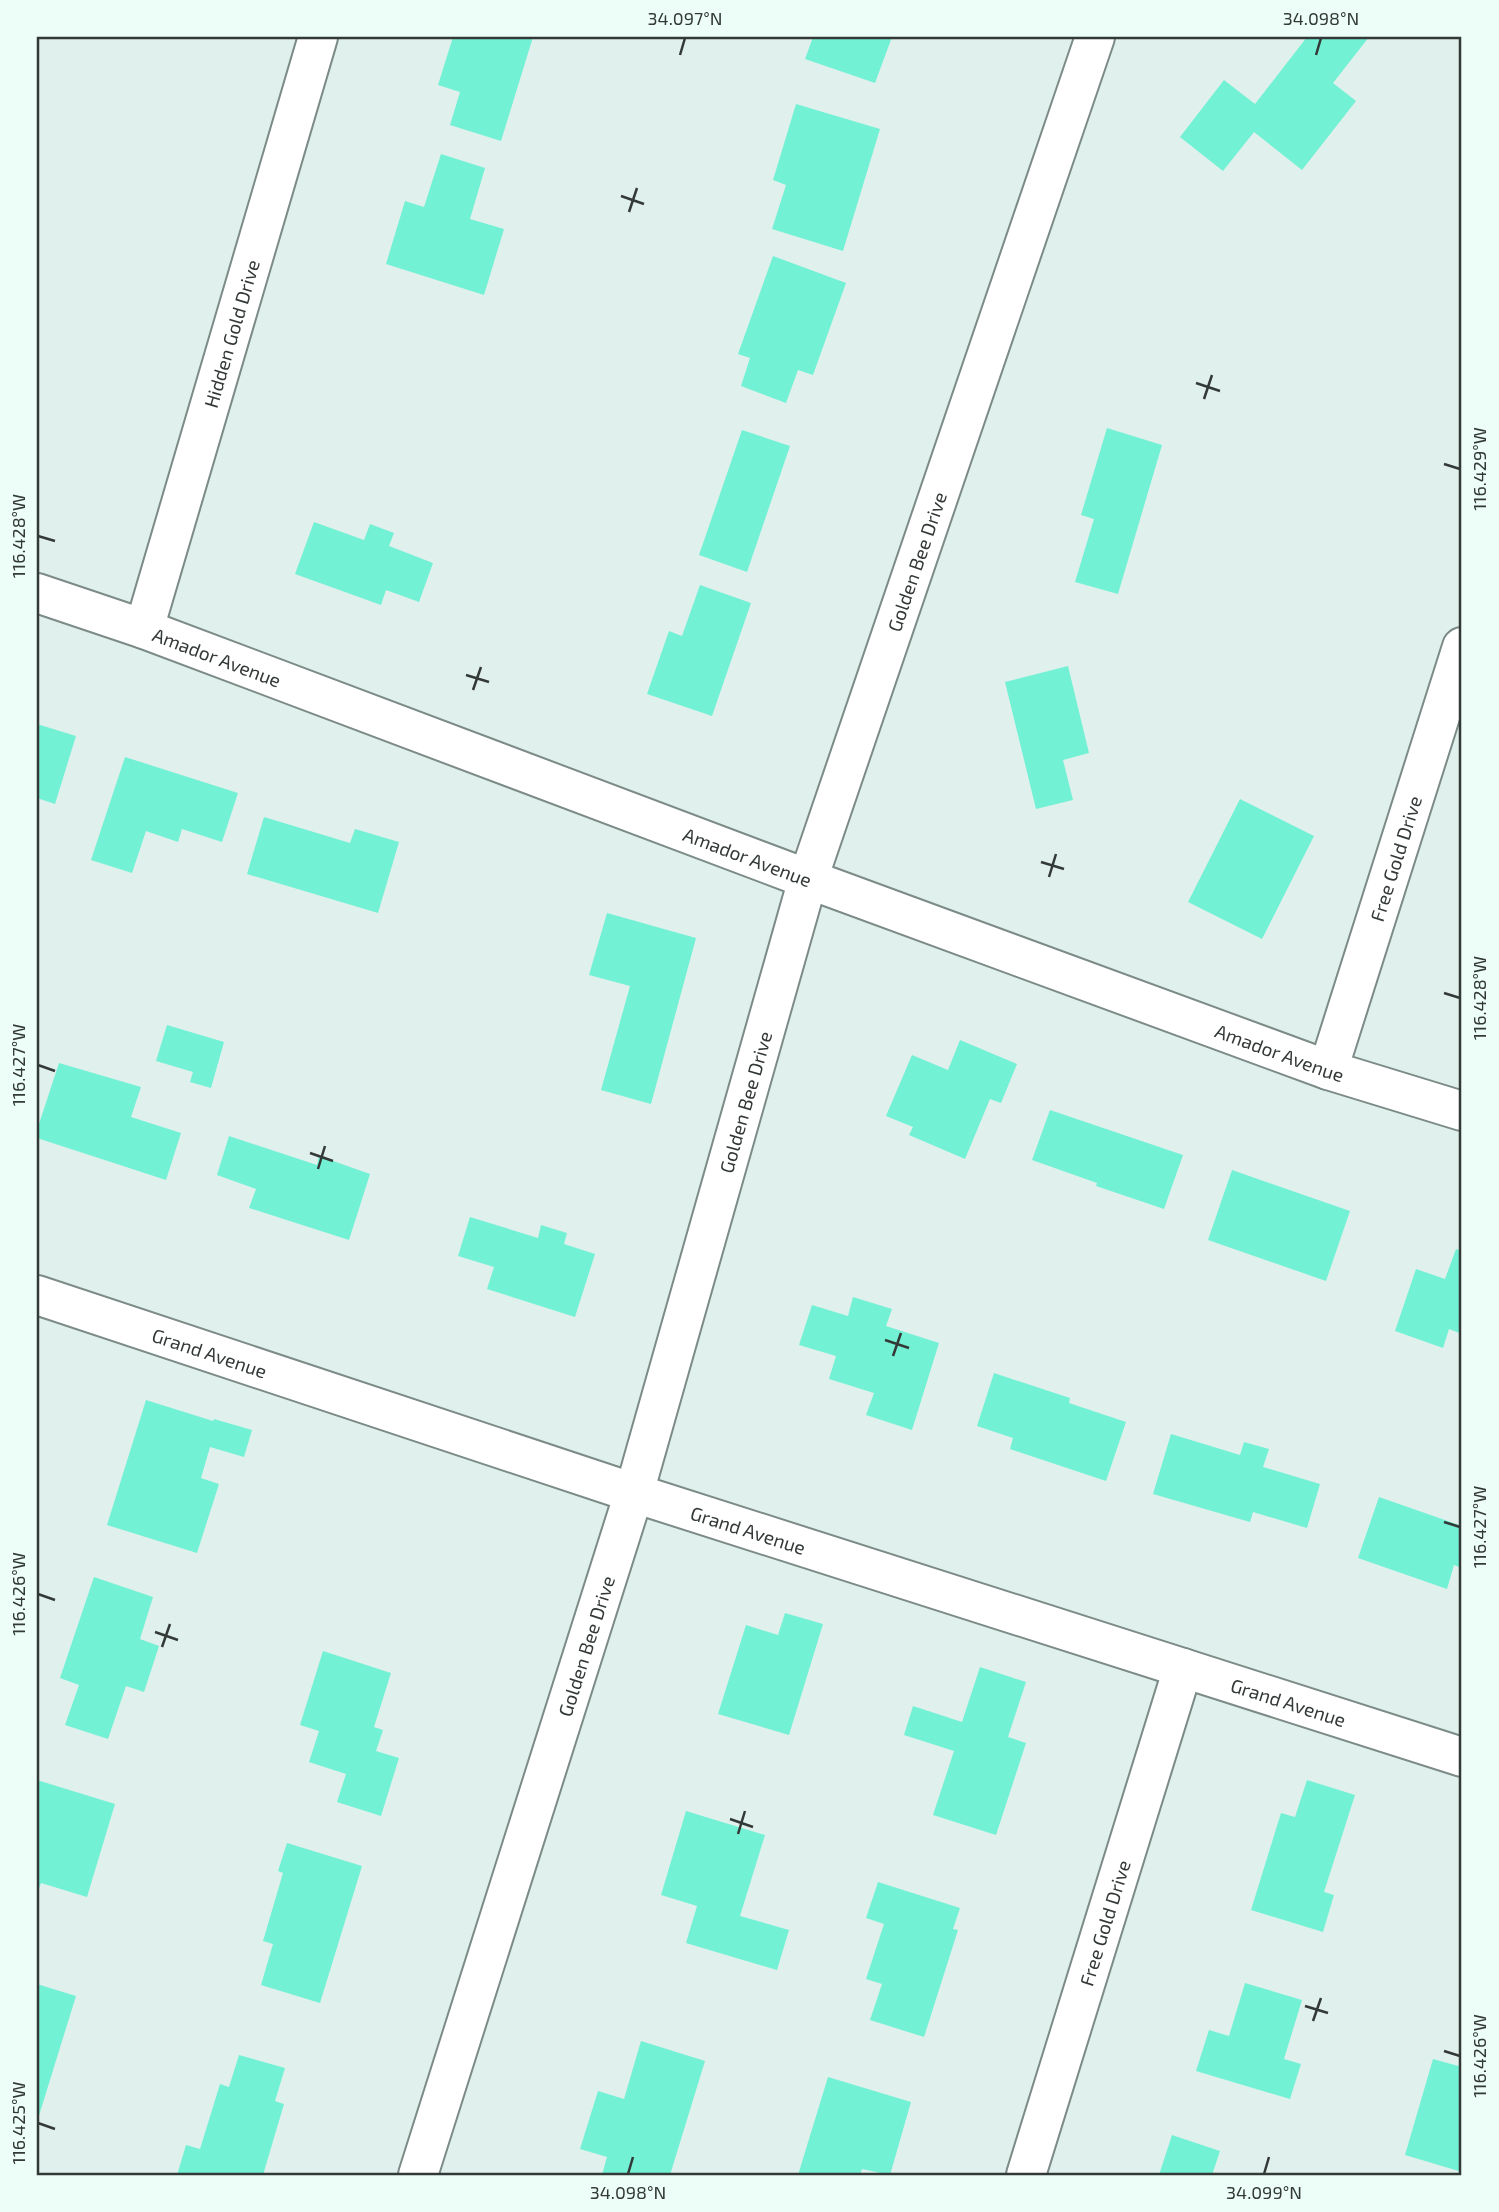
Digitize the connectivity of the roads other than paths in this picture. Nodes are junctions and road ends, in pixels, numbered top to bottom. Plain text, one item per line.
1 (318, 37) edge
2 (1094, 37) edge
3 (37, 593) edge
4 (144, 629) junction
5 (1462, 647) edge
6 (808, 879) junction
7 (1328, 1070) junction
8 (1462, 1111) edge
9 (38, 1299) edge
10 (634, 1493) junction
11 (1183, 1668) junction
12 (1462, 1757) edge
13 (418, 2175) edge
14 (1026, 2175) edge

1 - 4 street, Hidden Gold Drive
2 - 6 street, Golden Bee Drive
3 - 4 street, Amador Avenue
4 - 6 street, Amador Avenue
5 - 7 street, Free Gold Drive
6 - 7 street, Amador Avenue
6 - 10 street, Golden Bee Drive
7 - 8 street, Amador Avenue
9 - 10 street, Grand Avenue
10 - 11 street, Grand Avenue
10 - 13 street, Golden Bee Drive
11 - 12 street, Grand Avenue
11 - 14 street, Free Gold Drive

